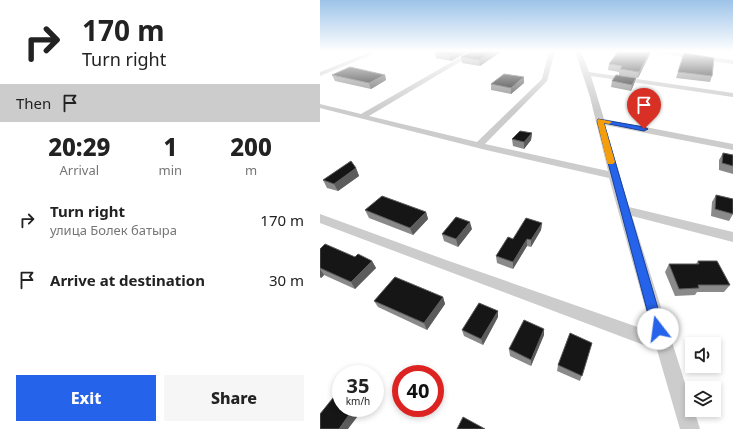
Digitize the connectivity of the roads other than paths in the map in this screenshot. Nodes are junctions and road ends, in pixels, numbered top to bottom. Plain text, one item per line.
1 (440, 71) edge
2 (547, 71) edge
3 (587, 71) edge
4 (588, 74) junction
5 (733, 95) edge
6 (320, 106) edge
7 (361, 117) junction
8 (600, 121) junction
9 (479, 145) junction
10 (733, 147) edge
11 (614, 176) junction
12 (625, 210) junction
13 (320, 218) edge
14 (733, 237) edge
15 (662, 344) junction
16 (690, 429) edge

1 - 7 street
2 - 9 street
3 - 4 street
4 - 5 street
4 - 8 street
6 - 7 street
7 - 9 street
8 - 10 street
8 - 11 street
9 - 11 street
11 - 12 street
12 - 14 street
12 - 15 street
13 - 15 street
15 - 16 street

